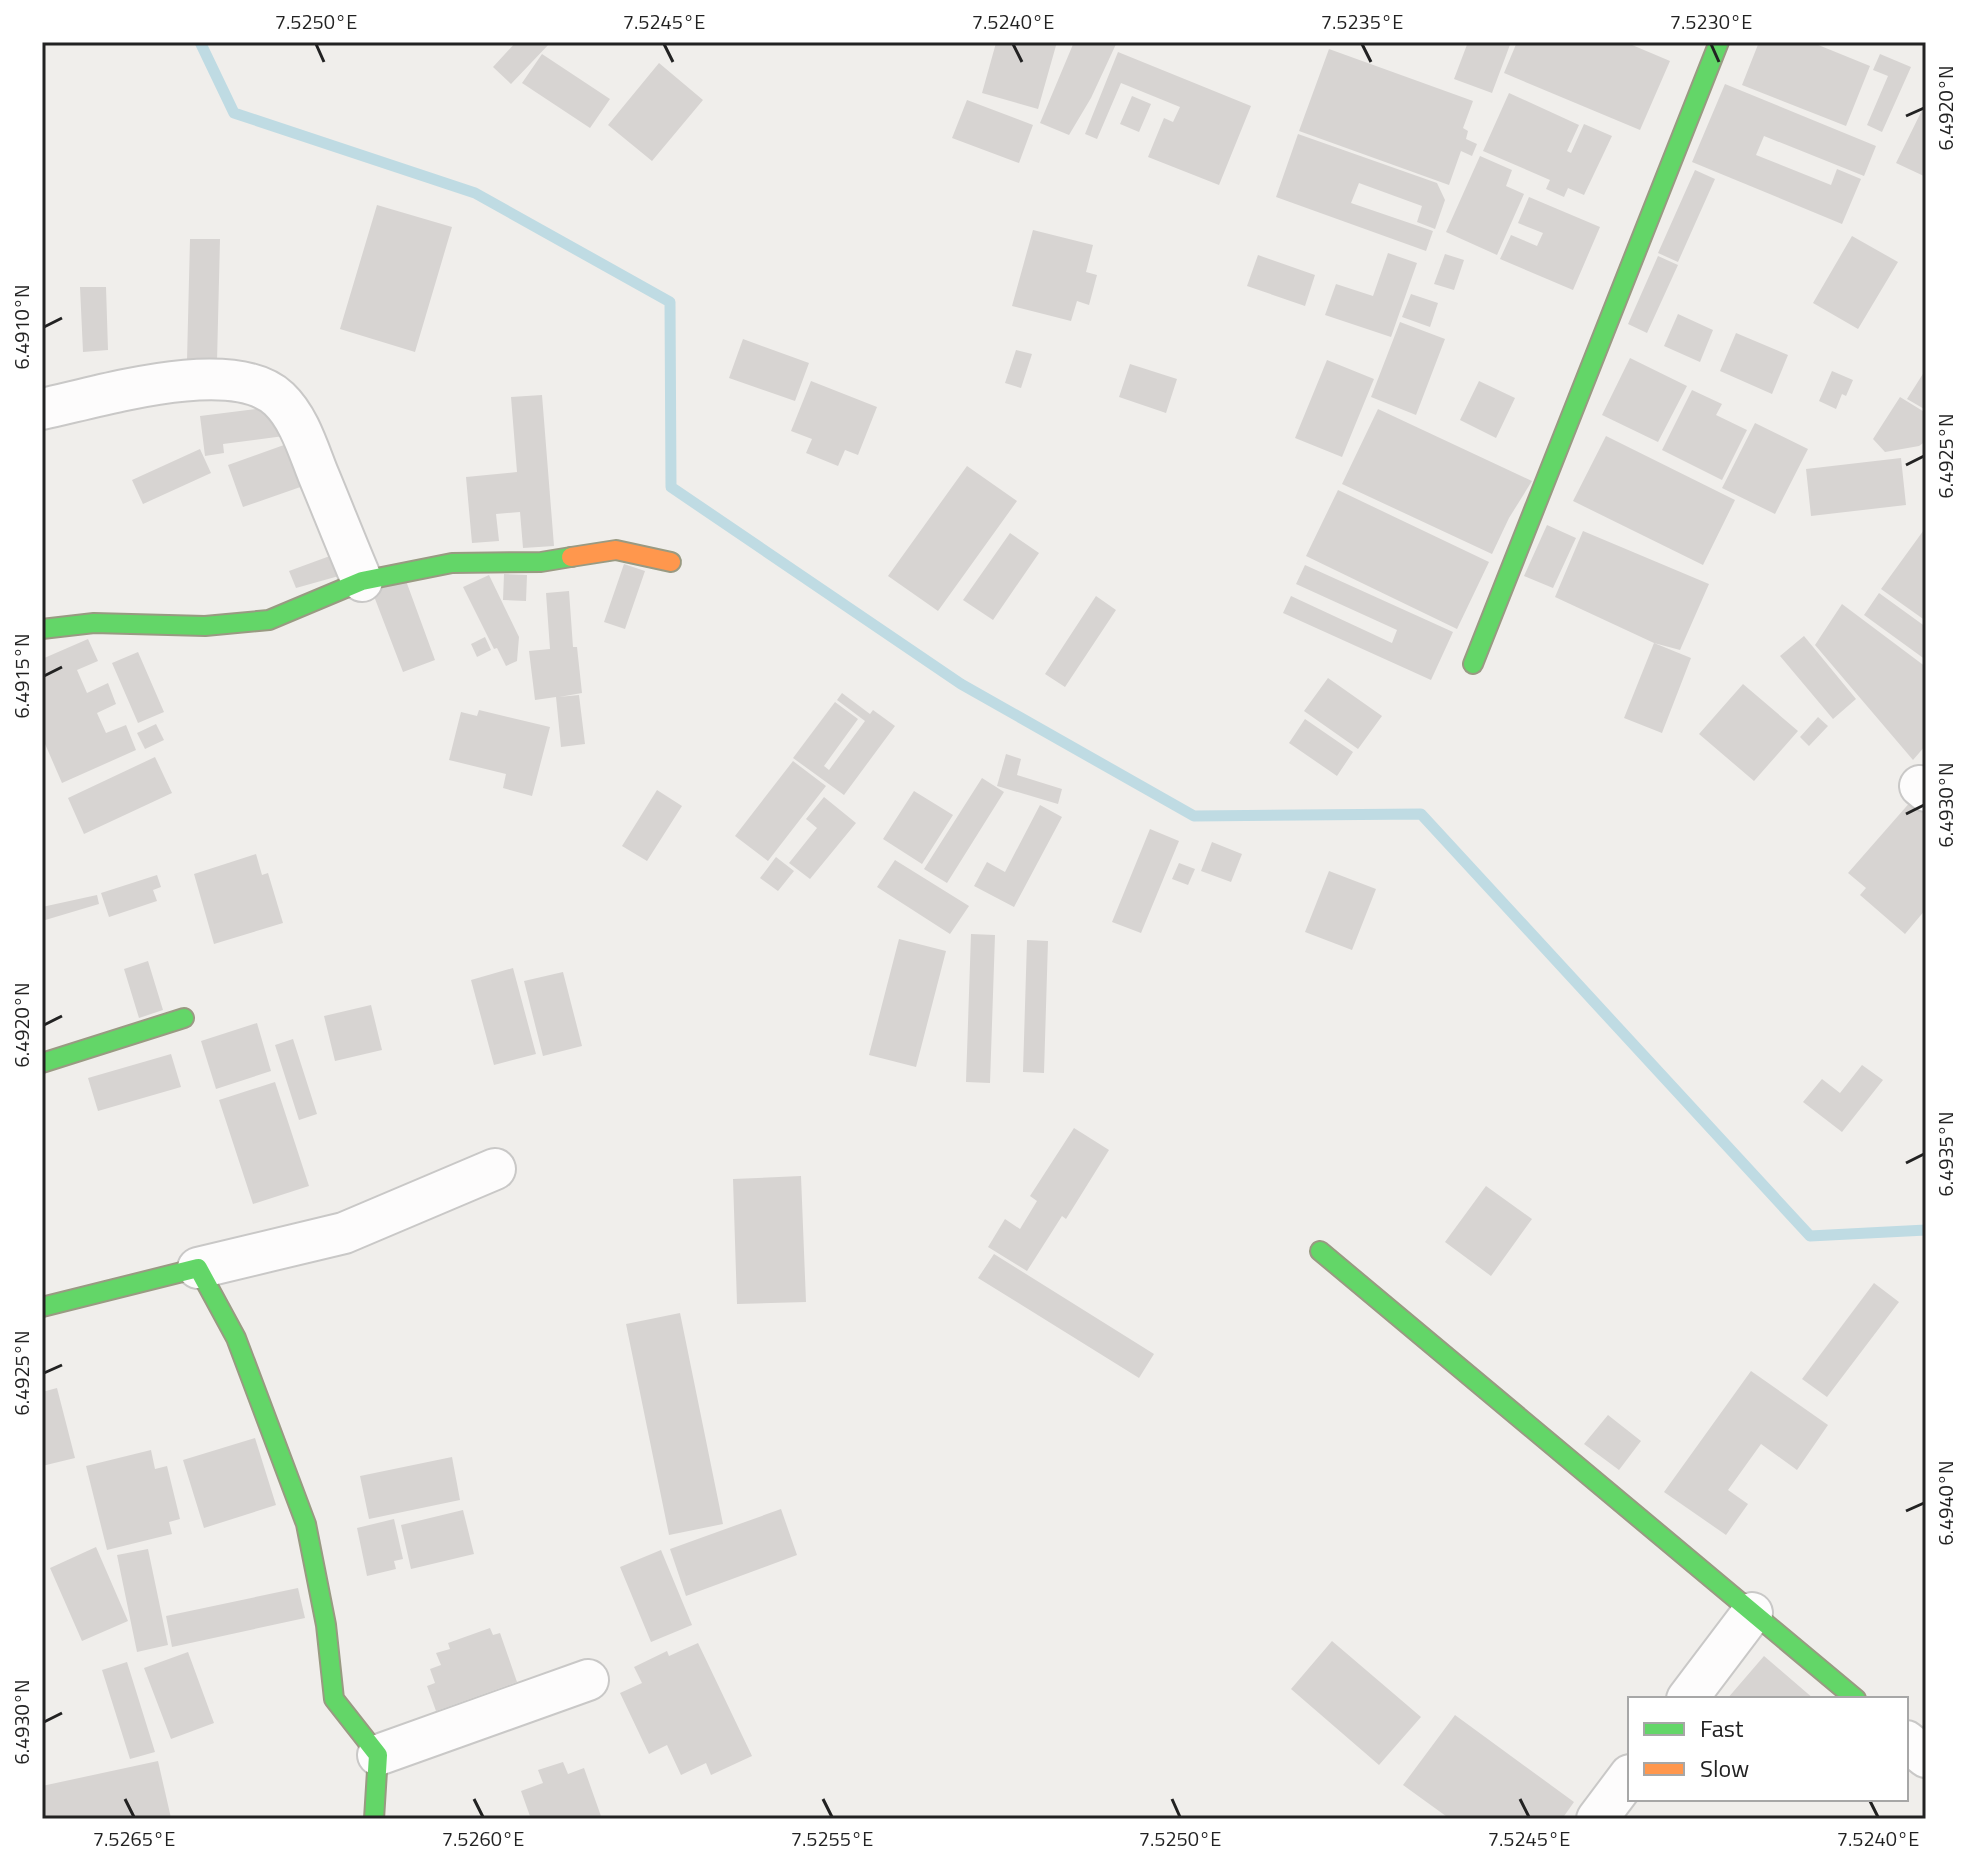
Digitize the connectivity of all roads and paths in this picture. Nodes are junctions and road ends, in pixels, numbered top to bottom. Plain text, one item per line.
1 (1719, 42) edge
2 (42, 409) edge
3 (671, 562) dead end
4 (362, 581) junction
5 (42, 629) edge
6 (1473, 664) dead end
7 (184, 1018) dead end
8 (42, 1063) edge
9 (495, 1169) dead end
10 (1320, 1251) dead end
11 (198, 1268) junction
12 (42, 1307) edge
13 (1752, 1613) junction
14 (588, 1680) dead end
15 (1689, 1697) edge
16 (1854, 1697) edge
17 (1908, 1743) edge
18 (378, 1755) junction
19 (1926, 1757) edge
20 (1628, 1778) edge
21 (374, 1819) edge
22 (1597, 1819) edge

1 - 6 street
2 - 4 street
3 - 4 street
4 - 5 street
7 - 8 street
9 - 11 street
10 - 13 street
11 - 12 street
11 - 18 street
13 - 15 street
13 - 16 street
14 - 18 street
17 - 19 street
18 - 21 street
20 - 22 street

